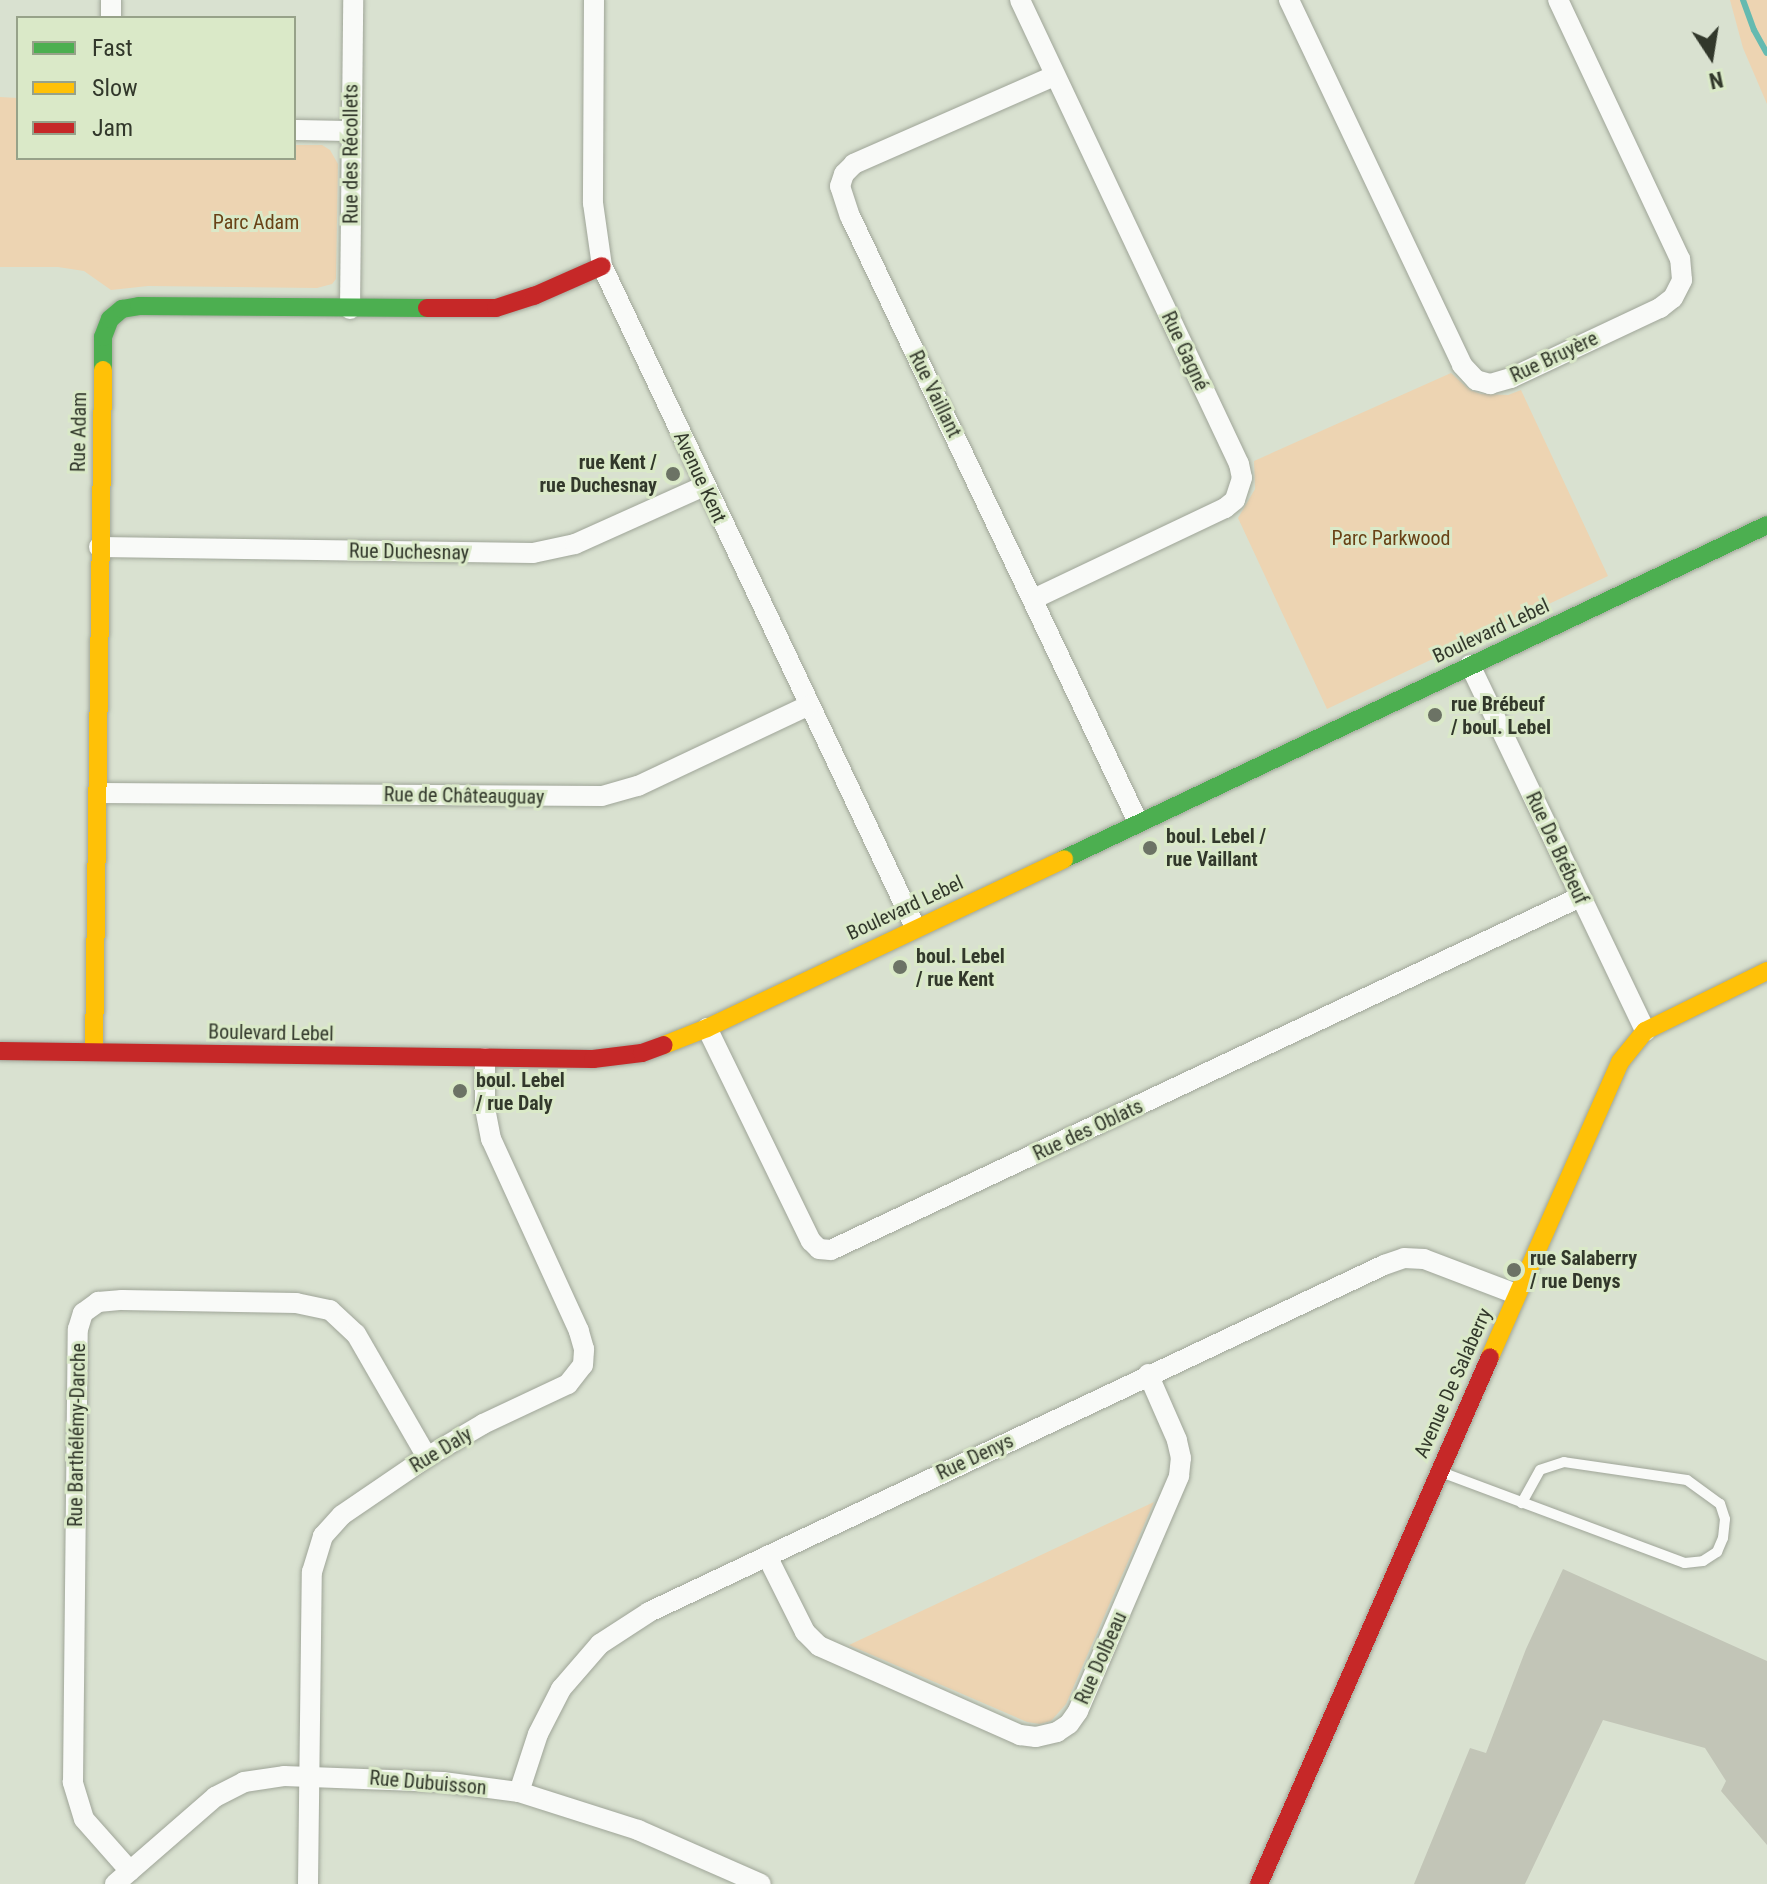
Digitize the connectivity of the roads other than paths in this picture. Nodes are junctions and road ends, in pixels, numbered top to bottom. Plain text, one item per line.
1 (353, 0) edge
2 (594, 0) edge
3 (1020, 0) edge
4 (1289, 0) edge
5 (1558, 0) edge
6 (1054, 76) junction
7 (296, 130) edge
8 (351, 131) junction
9 (602, 266) junction
10 (350, 309) junction
11 (704, 486) junction
12 (1767, 525) edge
13 (99, 547) junction
14 (1033, 599) junction
15 (1470, 665) junction
16 (809, 705) junction
17 (99, 793) junction
18 (1138, 822) junction
19 (1580, 897) junction
20 (915, 927) junction
21 (1767, 971) edge
22 (707, 1028) junction
23 (1645, 1031) junction
24 (0, 1051) edge
25 (94, 1052) junction
26 (485, 1058) junction
27 (1516, 1294) junction
28 (1148, 1374) junction
29 (427, 1457) junction
30 (1439, 1472) junction
31 (1522, 1503) junction
32 (767, 1556) junction
33 (310, 1776) junction
34 (519, 1792) junction
35 (718, 1876) edge
36 (122, 1878) edge
37 (308, 1884) edge
38 (761, 1884) edge
39 (1259, 1884) edge

1 - 8 street, Rue des Récollets
2 - 9 street, Avenue Kent
3 - 6 street, Rue Gagné
4 - 5 street, Rue Bruyère
6 - 14 street, Rue Gagné
6 - 14 street, Rue Vaillant
7 - 8 street
8 - 10 street, Rue des Récollets
9 - 10 street, Rue Adam
9 - 11 street, Avenue Kent
10 - 13 street, Rue Adam
11 - 13 street, Rue Duchesnay
11 - 16 street, Avenue Kent
12 - 15 street, Boulevard Lebel
13 - 17 street, Rue Adam
14 - 18 street, Rue Vaillant
15 - 18 street, Boulevard Lebel
15 - 19 street, Rue De Brébeuf
16 - 17 street, Rue de Châteauguay
16 - 20 street, Avenue Kent
17 - 25 street, Rue Adam
18 - 20 street, Boulevard Lebel
19 - 22 street, Rue des Oblats
19 - 23 street, Rue De Brébeuf
20 - 22 street, Boulevard Lebel
21 - 23 street, Avenue De Salaberry
22 - 26 street, Boulevard Lebel
23 - 27 street, Avenue De Salaberry
24 - 25 street, Boulevard Lebel
25 - 26 street, Boulevard Lebel
26 - 29 street, Rue Daly
27 - 28 street, Rue Denys
27 - 30 street, Avenue De Salaberry
28 - 32 street, Rue Denys
28 - 32 street, Rue Dolbeau
29 - 33 street, Rue Daly
29 - 36 street, Rue Barthélémy-Darche
30 - 31 lane
30 - 39 street, Avenue De Salaberry
31 - 31 lane
32 - 34 street, Rue Denys
33 - 34 street, Rue Dubuisson
33 - 36 street, Rue Dubuisson
33 - 37 street, Rue Daly
34 - 35 street, Rue Dubuisson
35 - 38 street, Rue Dubuisson

